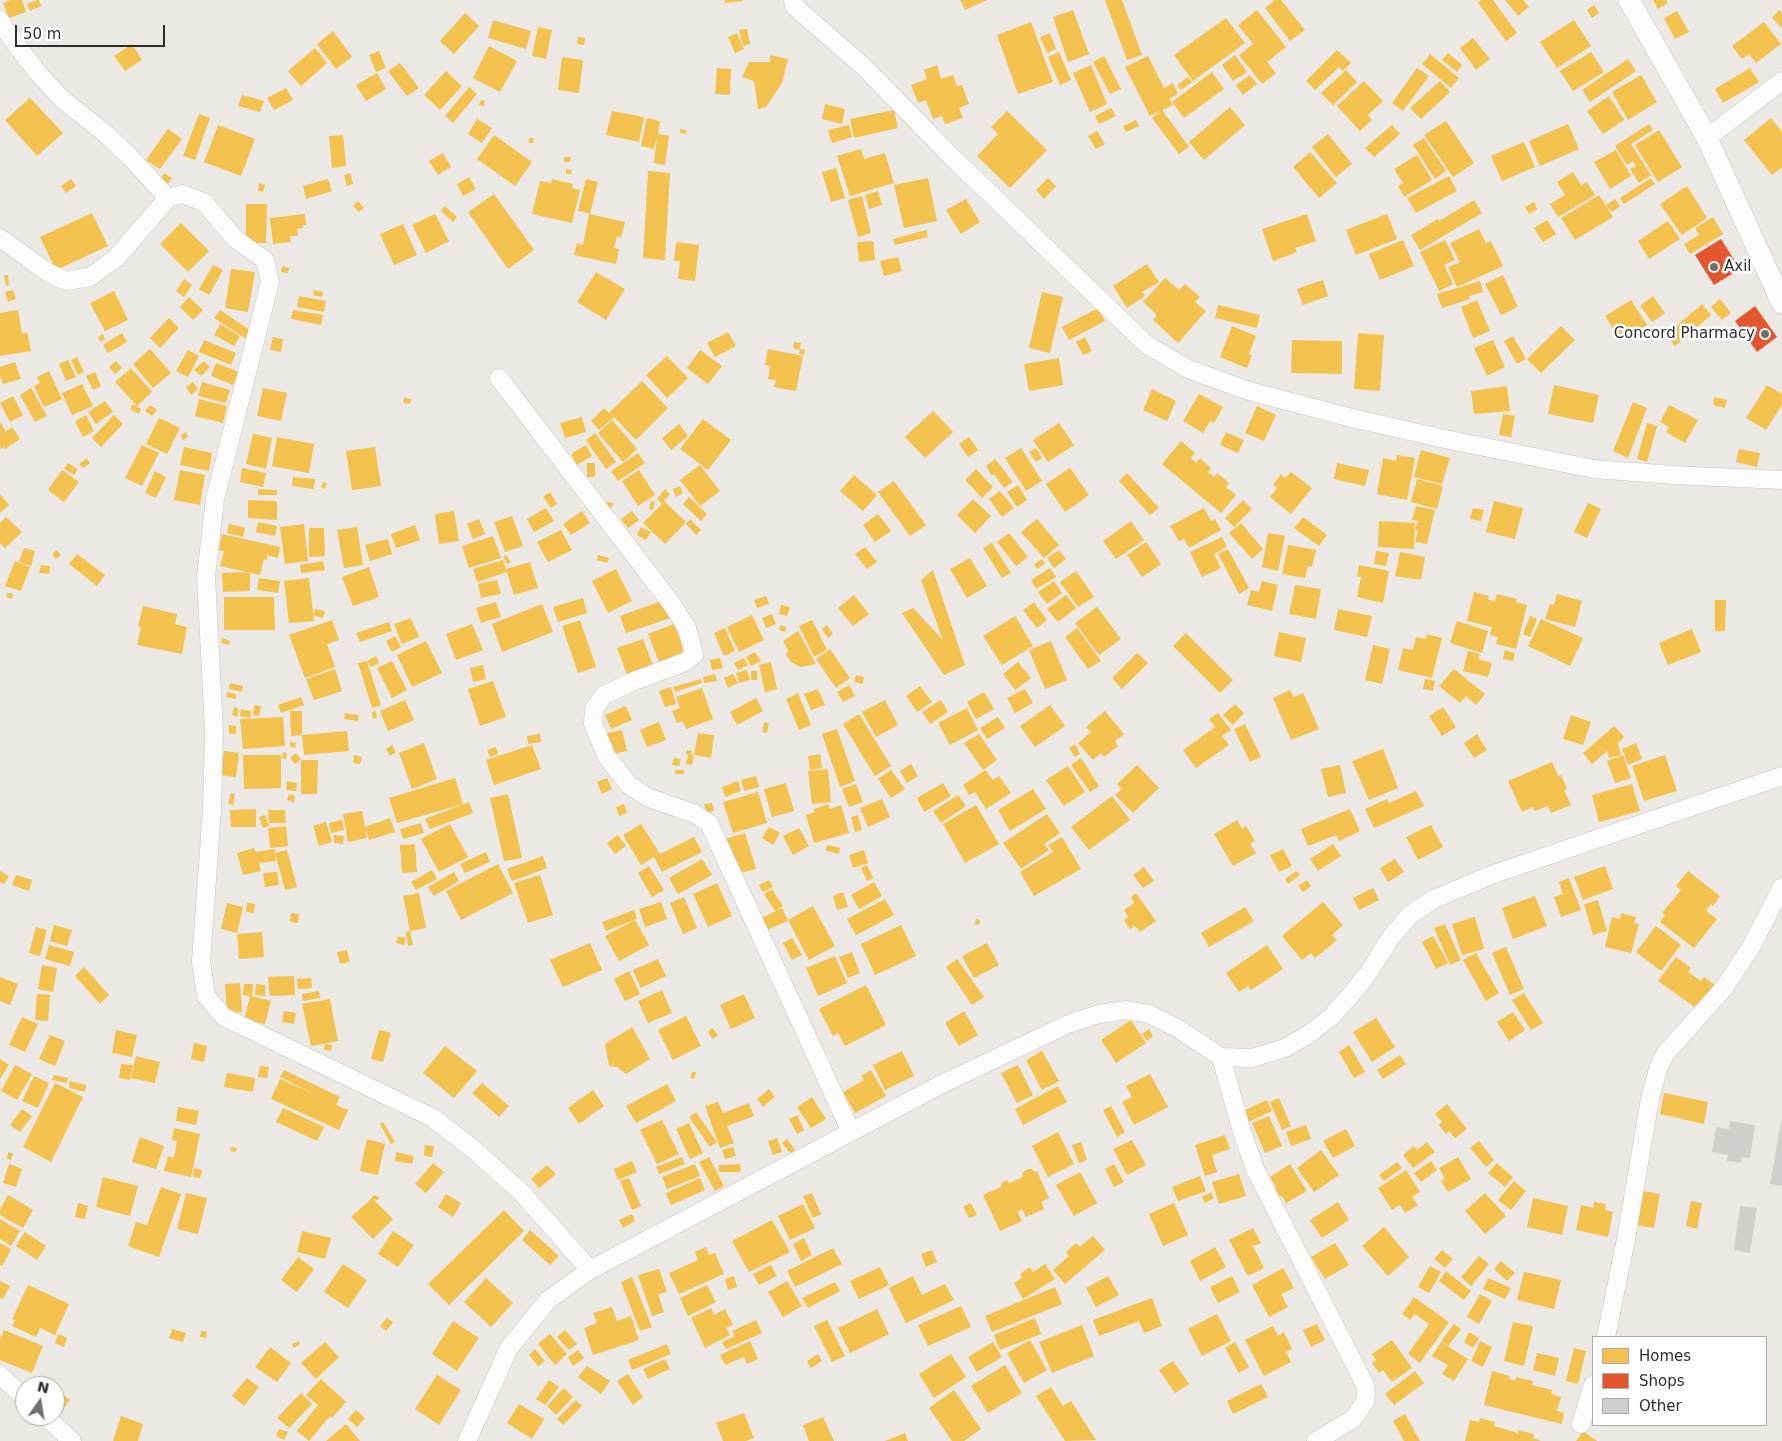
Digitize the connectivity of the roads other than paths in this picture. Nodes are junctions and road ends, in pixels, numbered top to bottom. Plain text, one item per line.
1 (793, 0) edge
2 (1629, 0) edge
3 (0, 20) edge
4 (1782, 81) edge
5 (1707, 138) junction
6 (168, 198) junction
7 (0, 238) edge
8 (1782, 303) edge
9 (499, 378) dead end
10 (1782, 480) edge
11 (1782, 776) edge
12 (1782, 887) edge
13 (1221, 1057) junction
14 (852, 1132) junction
15 (590, 1270) junction
16 (1606, 1336) edge
17 (0, 1375) edge
18 (1592, 1388) edge
19 (15, 1389) edge
20 (1581, 1424) dead end
21 (56, 1426) edge
22 (72, 1441) edge
23 (467, 1441) edge
24 (1316, 1441) edge

1 - 10 street
2 - 5 street
3 - 6 street
4 - 5 street
5 - 8 street
6 - 7 street
6 - 15 street
9 - 14 street
11 - 13 street
12 - 16 street
13 - 14 street
13 - 24 street
14 - 15 street
15 - 23 street
17 - 19 street
18 - 20 street
21 - 22 street

